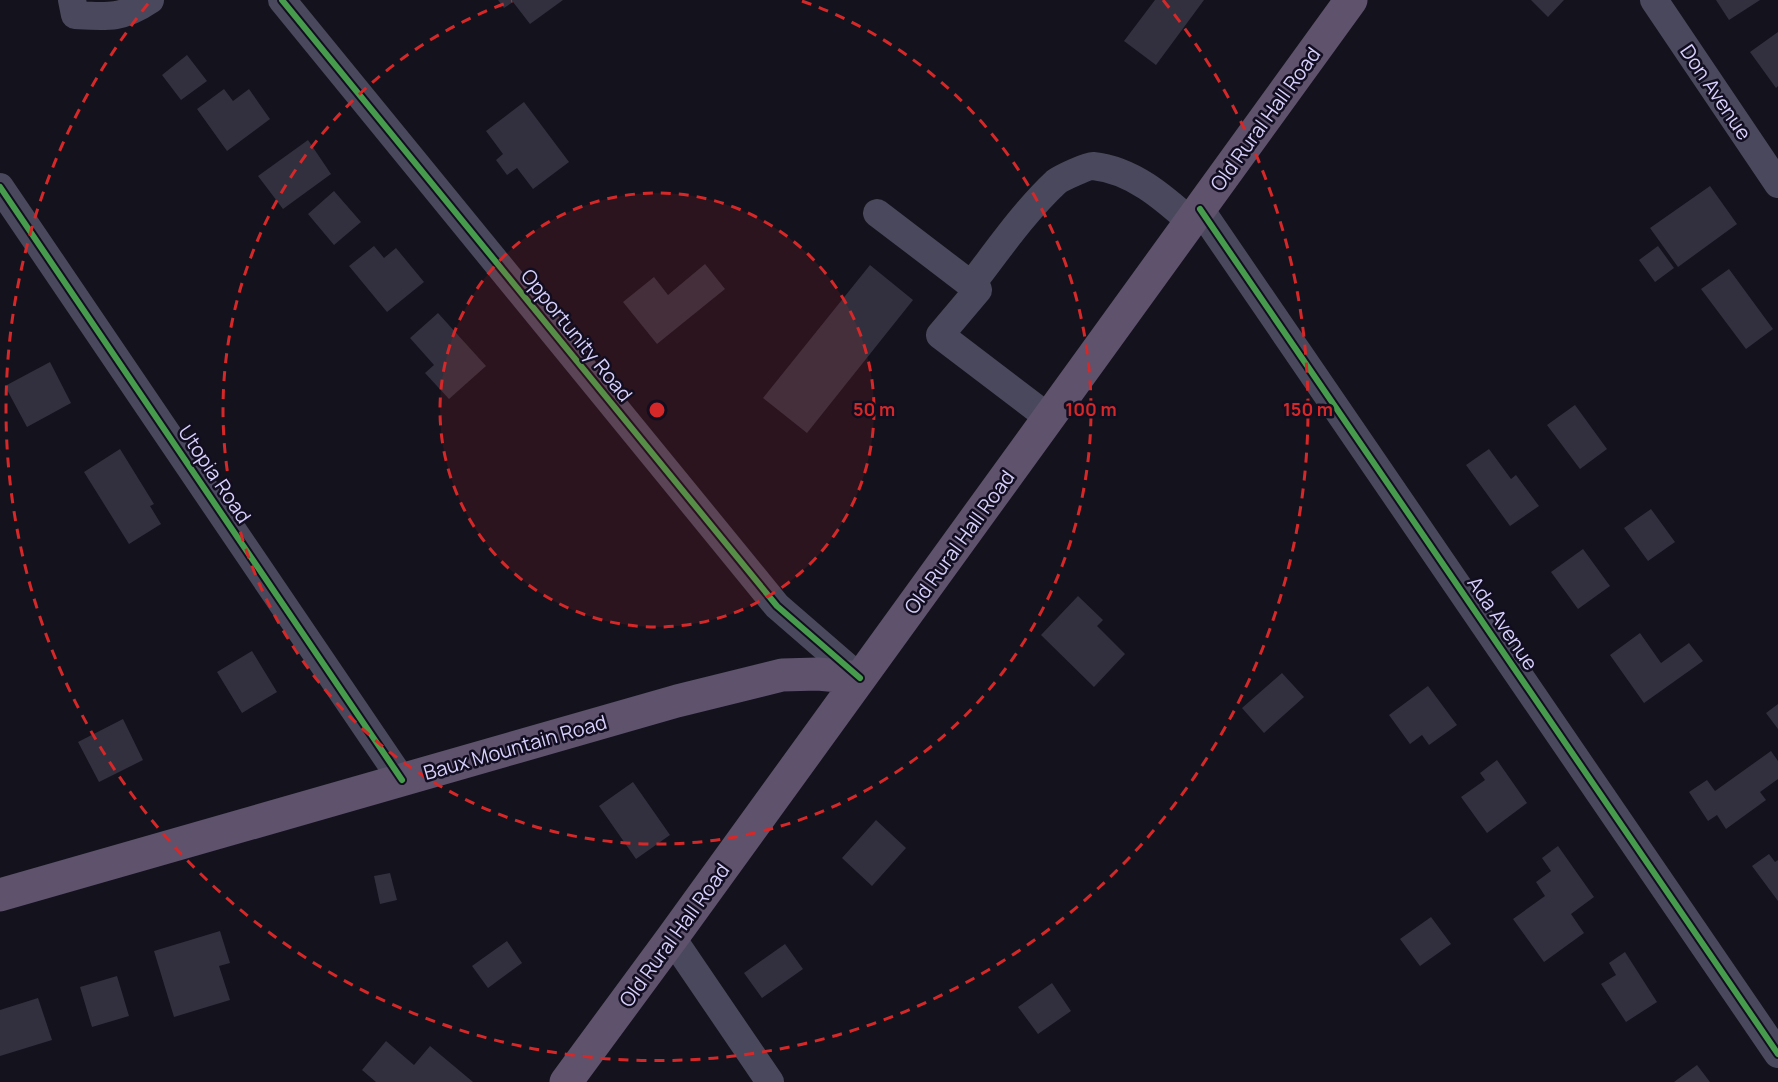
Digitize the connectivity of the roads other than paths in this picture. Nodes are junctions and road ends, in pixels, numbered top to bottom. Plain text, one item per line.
1 (72, 0) edge
2 (150, 0) edge
3 (282, 0) edge
4 (1351, 0) edge
5 (1654, 0) edge
6 (1778, 184) edge
7 (0, 187) edge
8 (877, 213) dead end
9 (1195, 216) junction
10 (972, 285) junction
11 (1049, 418) junction
12 (860, 678) junction
13 (402, 780) junction
14 (0, 895) edge
15 (672, 938) junction
16 (1778, 1054) edge
17 (566, 1082) edge
18 (771, 1082) edge

1 - 2 street
3 - 12 street, Opportunity Road
4 - 9 main road, Old Rural Hall Road
5 - 6 street, Don Avenue
7 - 13 street, Utopia Road
8 - 10 street
9 - 10 street, Ada Avenue
9 - 11 main road, Old Rural Hall Road
9 - 16 street, Ada Avenue
10 - 11 street, Ada Avenue
11 - 12 main road, Old Rural Hall Road
12 - 13 main road, Baux Mountain Road
12 - 15 main road, Old Rural Hall Road
13 - 14 main road, Baux Mountain Road
15 - 17 main road, Old Rural Hall Road
15 - 18 street

